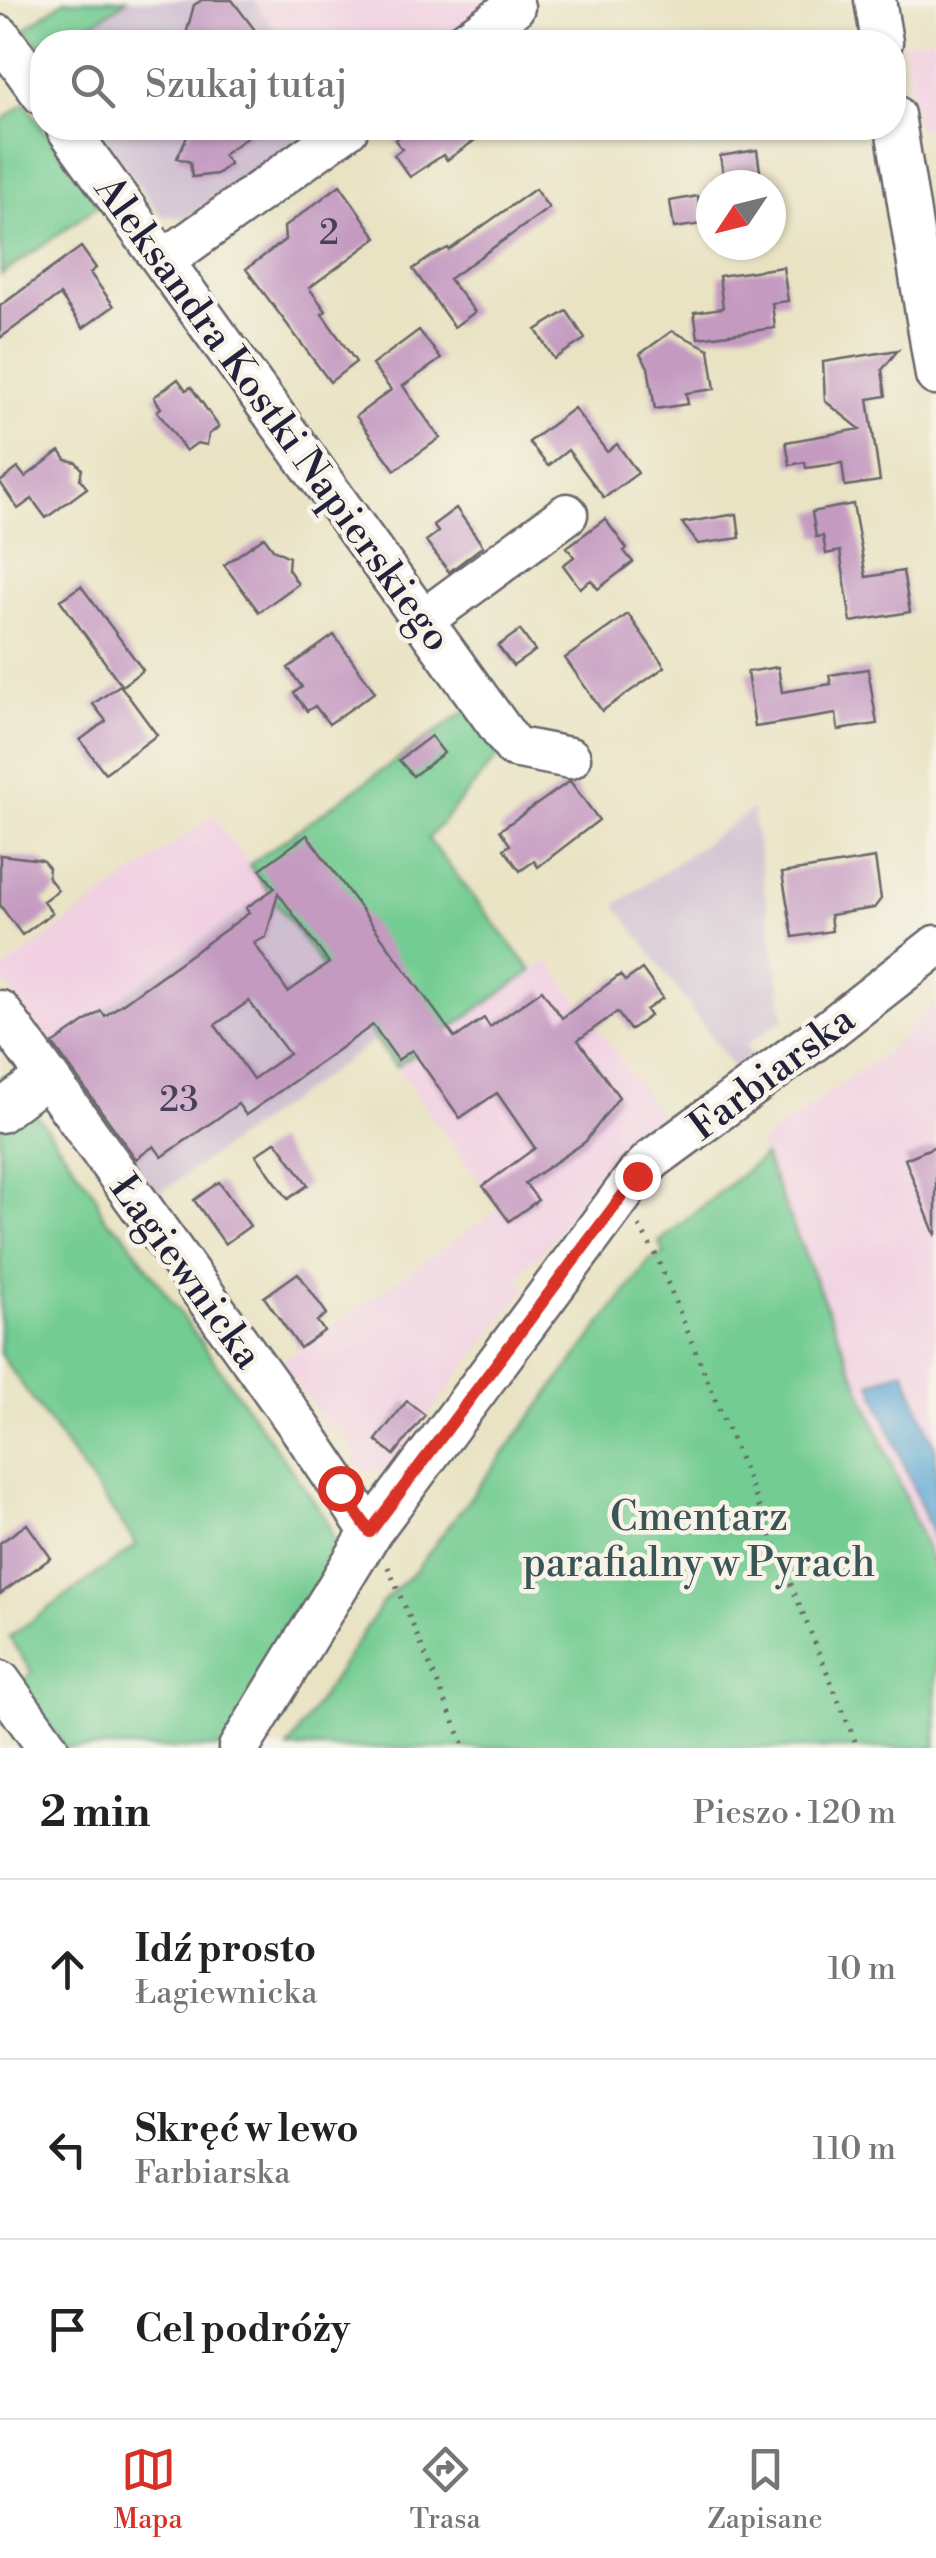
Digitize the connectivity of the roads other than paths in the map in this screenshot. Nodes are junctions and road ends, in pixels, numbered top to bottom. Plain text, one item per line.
1 (875, 0) edge
2 (514, 7) dead end
3 (482, 30) edge
4 (880, 30) edge
5 (0, 36) edge
6 (30, 77) edge
7 (76, 140) edge
8 (331, 140) edge
9 (898, 140) edge
10 (166, 260) junction
11 (936, 375) edge
12 (567, 514) dead end
13 (423, 620) junction
14 (570, 758) dead end
15 (936, 946) edge
16 (0, 1011) edge
17 (46, 1076) junction
18 (0, 1112) edge
19 (370, 1532) junction
20 (0, 1681) edge
21 (48, 1748) edge
22 (239, 1748) edge

1 - 4 street
2 - 3 street
5 - 6 street
7 - 10 street, Aleksandra Kostki Napierskiego
8 - 10 street
9 - 11 street
10 - 13 street, Aleksandra Kostki Napierskiego
12 - 13 street
13 - 14 street, Aleksandra Kostki Napierskiego
15 - 19 street, Farbiarska
16 - 17 street, Łagiewnicka
17 - 18 street
17 - 19 street, Łagiewnicka
19 - 22 street, Farbiarska
20 - 21 street

